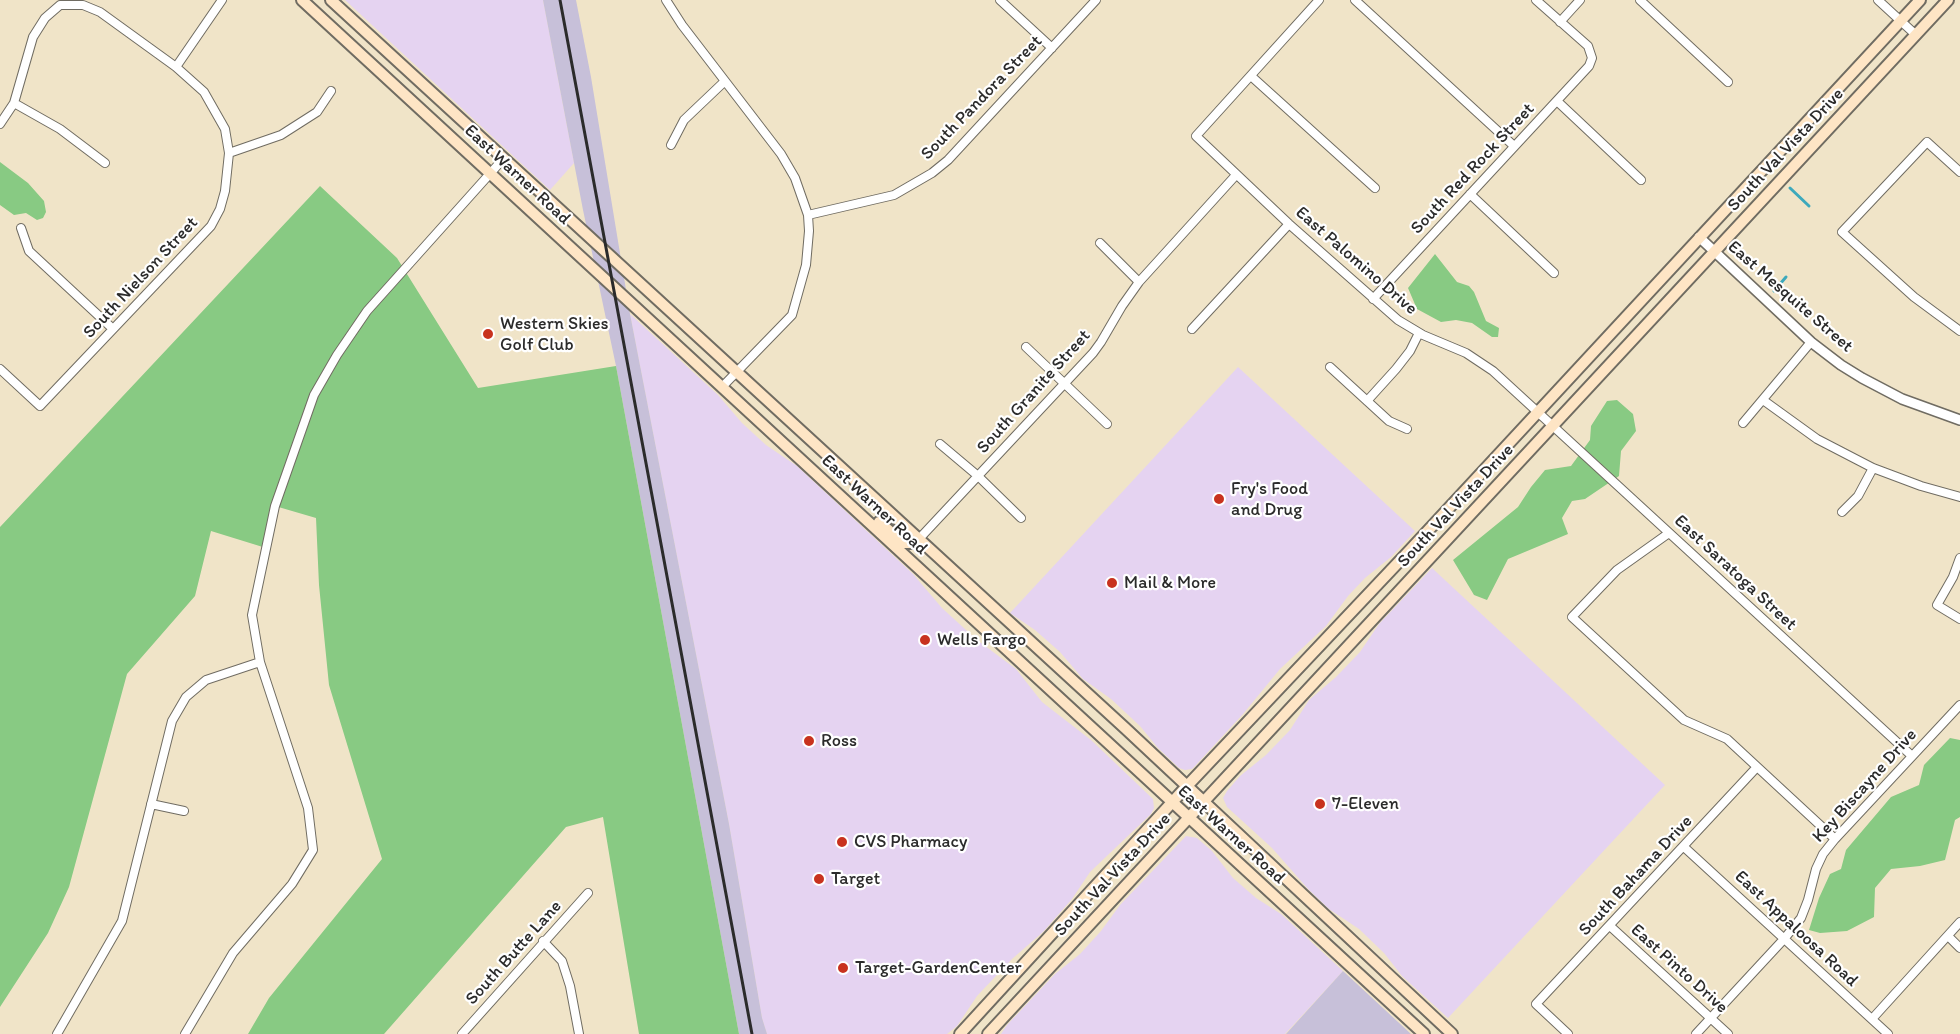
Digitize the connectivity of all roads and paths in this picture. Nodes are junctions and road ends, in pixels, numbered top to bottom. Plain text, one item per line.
1 (222, 0) edge
2 (302, 0) edge
3 (331, 0) edge
4 (666, 0) edge
5 (1000, 0) edge
6 (1096, 0) edge
7 (1319, 0) edge
8 (1355, 0) edge
9 (1536, 0) edge
10 (1580, 0) edge
11 (1640, 0) edge
12 (1878, 0) edge
13 (1920, 0) edge
14 (1948, 0) edge
15 (83, 2) edge
16 (1901, 21) junction
17 (1560, 22) junction
18 (1916, 35) junction
19 (1052, 48) junction
20 (176, 67) junction
21 (1251, 76) junction
22 (725, 81) junction
23 (1728, 82) dead end
24 (331, 91) dead end
25 (1557, 101) junction
26 (14, 103) junction
27 (0, 124) edge
28 (671, 145) dead end
29 (1514, 146) junction
30 (229, 153) junction
31 (504, 158) junction
32 (105, 163) dead end
33 (1960, 172) edge
34 (490, 173) junction
35 (1236, 175) junction
36 (1641, 180) dead end
37 (1375, 188) dead end
38 (1470, 194) junction
39 (808, 215) junction
40 (1289, 224) junction
41 (21, 228) dead end
42 (1699, 237) junction
43 (1100, 243) dead end
44 (1714, 252) junction
45 (1554, 273) dead end
46 (1140, 282) junction
47 (1373, 299) junction
48 (113, 328) junction
49 (1192, 329) dead end
50 (1960, 331) edge
51 (1419, 333) junction
52 (1811, 342) junction
53 (1026, 347) dead end
54 (1330, 367) dead end
55 (0, 369) edge
56 (736, 372) junction
57 (1065, 384) junction
58 (722, 387) junction
59 (1763, 400) junction
60 (1367, 401) junction
61 (1538, 412) junction
62 (1960, 420) edge
63 (1743, 423) dead end
64 (1107, 424) dead end
65 (1554, 426) junction
66 (1407, 429) dead end
67 (802, 434) junction
68 (940, 444) dead end
69 (789, 448) junction
70 (1873, 468) junction
71 (978, 476) junction
72 (1960, 497) edge
73 (849, 503) junction
74 (1842, 512) dead end
75 (1022, 518) dead end
76 (1669, 533) junction
77 (918, 540) junction
78 (1960, 558) edge
79 (1345, 619) junction
80 (1960, 619) edge
81 (1014, 627) junction
82 (1360, 634) junction
83 (1000, 644) junction
84 (260, 662) junction
85 (1960, 705) edge
86 (1912, 756) junction
87 (1757, 767) junction
88 (1187, 786) junction
89 (1204, 802) junction
90 (1172, 803) junction
91 (151, 804) junction
92 (184, 811) dead end
93 (1189, 819) junction
94 (1835, 839) junction
95 (1684, 847) junction
96 (588, 893) dead end
97 (1960, 922) edge
98 (1610, 926) junction
99 (1340, 929) junction
100 (1948, 936) junction
101 (1784, 939) junction
102 (543, 941) junction
103 (1326, 944) junction
104 (1960, 948) edge
105 (1428, 1012) junction
106 (976, 1017) junction
107 (1710, 1018) junction
108 (1872, 1019) junction
109 (1414, 1026) junction
110 (989, 1032) edge
111 (57, 1034) edge
112 (185, 1034) edge
113 (462, 1034) edge
114 (579, 1034) edge
115 (960, 1034) edge
116 (1424, 1034) edge
117 (1452, 1034) edge
118 (1568, 1034) edge
119 (1696, 1034) edge
120 (1728, 1034) edge
121 (1888, 1034) edge

1 - 20 street
2 - 34 main road, East Warner Road
3 - 31 main road, East Warner Road
4 - 22 street
5 - 19 street
6 - 19 street, South Pandora Street
7 - 21 street
8 - 29 street
9 - 17 street
10 - 17 street
11 - 23 street
12 - 16 street
13 - 16 main road, South Val Vista Drive
14 - 18 main road, South Val Vista Drive
15 - 20 street, South Nielson Street
15 - 26 street
16 - 18 street
16 - 42 main road, South Val Vista Drive
17 - 25 street, South Red Rock Street
18 - 44 main road, South Val Vista Drive
19 - 39 street, South Pandora Street
20 - 30 street, South Nielson Street
21 - 35 street, East Palomino Drive
21 - 37 street
22 - 28 street
22 - 39 street
24 - 30 street
25 - 29 street, South Red Rock Street
25 - 36 street
26 - 27 street
26 - 32 street
29 - 38 street, South Red Rock Street
30 - 48 street, South Nielson Street
31 - 34 street
31 - 56 main road, East Warner Road
33 - 50 street
34 - 58 main road, East Warner Road
34 - 84 street
35 - 40 street, East Palomino Drive
35 - 46 street, South Granite Street
38 - 45 street
38 - 47 street, South Red Rock Street
39 - 56 street
40 - 47 street, East Palomino Drive
40 - 49 street
41 - 48 street
42 - 44 street, East Mesquite Street
42 - 61 main road, South Val Vista Drive
43 - 46 street
44 - 52 street, East Mesquite Street
44 - 65 main road, South Val Vista Drive
46 - 57 street, South Granite Street
47 - 51 street, East Palomino Drive
48 - 55 street, South Nielson Street
51 - 60 street
51 - 61 street, East Palomino Drive
52 - 59 street
52 - 62 street, East Mesquite Street
53 - 57 street
54 - 60 street
56 - 58 street
56 - 67 main road, East Warner Road
57 - 64 street
57 - 71 street, South Granite Street
58 - 69 main road, East Warner Road
59 - 63 street
59 - 70 street
60 - 66 street
61 - 65 street, East Saratoga Street
61 - 79 main road, South Val Vista Drive
65 - 76 street, East Saratoga Street
65 - 82 main road, South Val Vista Drive
67 - 69 main road
67 - 77 main road, East Warner Road
68 - 71 street
69 - 73 main road, East Warner Road
70 - 72 street
70 - 74 street
71 - 75 street
71 - 77 street, South Granite Street
73 - 77 main road
73 - 83 main road, East Warner Road
76 - 86 street, East Saratoga Street
76 - 87 street
77 - 81 main road, East Warner Road
78 - 80 street
79 - 82 main road
79 - 88 main road, South Val Vista Drive
81 - 83 main road
81 - 88 main road, East Warner Road
82 - 89 main road, South Val Vista Drive
83 - 90 main road, East Warner Road
84 - 91 street
84 - 112 street
85 - 86 street, Key Biscayne Drive
86 - 94 street, Key Biscayne Drive
87 - 94 street
87 - 95 street, South Bahama Drive
88 - 89 main road, East Warner Road
88 - 90 main road, South Val Vista Drive
89 - 93 main road, South Val Vista Drive
89 - 99 main road, East Warner Road
90 - 93 main road, East Warner Road
90 - 106 main road, South Val Vista Drive
91 - 92 street
91 - 111 street
93 - 103 main road, East Warner Road
93 - 110 main road, South Val Vista Drive
94 - 101 street, Key Biscayne Drive
95 - 98 street, South Bahama Drive
95 - 101 street, East Appaloosa Road
96 - 102 street, South Butte Lane
97 - 100 street
98 - 107 street, East Pinto Drive
98 - 118 street, South Bahama Drive
99 - 103 main road
99 - 105 main road, East Warner Road
100 - 104 street
100 - 108 street
101 - 107 street, Key Biscayne Drive
101 - 108 street, East Appaloosa Road
102 - 113 street, South Butte Lane
102 - 114 street
103 - 109 main road, East Warner Road
105 - 109 main road
105 - 117 main road, East Warner Road
106 - 110 main road
106 - 115 main road, South Val Vista Drive
107 - 119 street, Key Biscayne Drive
107 - 120 street, East Pinto Drive
108 - 121 street, East Appaloosa Road
109 - 116 main road, East Warner Road

